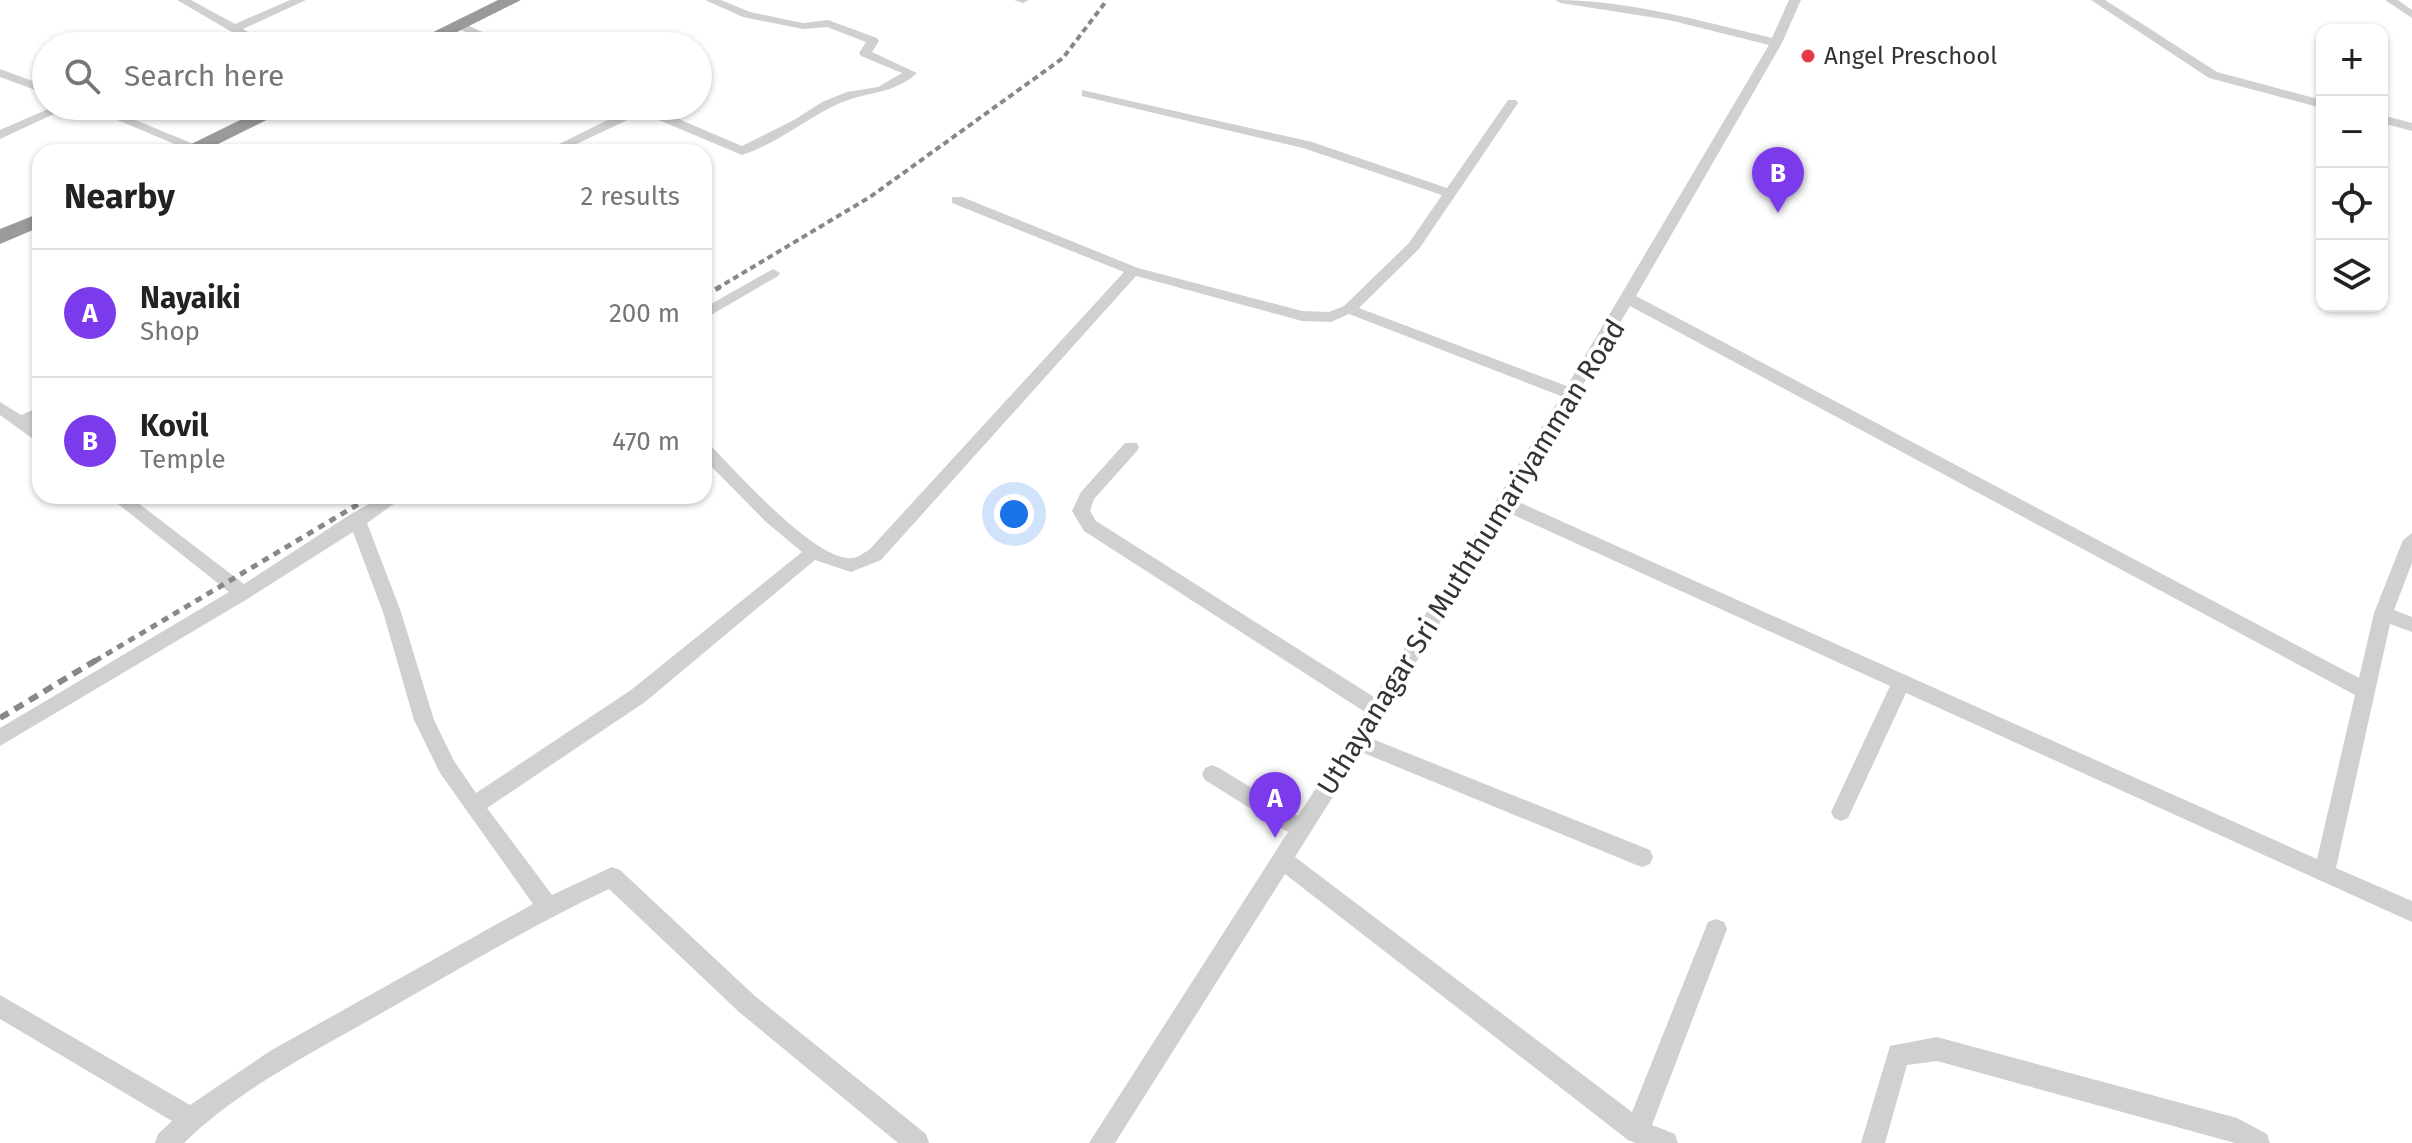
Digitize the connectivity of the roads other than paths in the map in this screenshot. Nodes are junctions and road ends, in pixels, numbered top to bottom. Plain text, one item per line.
1 (183, 0) edge
2 (300, 0) edge
3 (512, 0) edge
4 (711, 0) edge
5 (1561, 0) edge
6 (1795, 0) edge
7 (2097, 0) edge
8 (2391, 0) edge
9 (2412, 15) edge
10 (459, 25) junction
11 (234, 29) junction
12 (239, 32) edge
13 (444, 32) edge
14 (475, 32) edge
15 (1776, 43) junction
16 (0, 73) edge
17 (32, 85) edge
18 (1086, 93) dead end
19 (2316, 102) edge
20 (1512, 103) dead end
21 (34, 120) edge
22 (122, 120) edge
23 (255, 120) edge
24 (613, 120) edge
25 (669, 120) edge
26 (2388, 121) edge
27 (2412, 127) edge
28 (0, 135) edge
29 (176, 144) edge
30 (203, 144) edge
31 (566, 144) edge
32 (1448, 193) junction
33 (957, 200) dead end
34 (32, 223) edge
35 (0, 237) edge
36 (1133, 271) junction
37 (773, 273) dead end
38 (1629, 299) junction
39 (712, 309) edge
40 (1349, 309) junction
41 (1572, 394) junction
42 (0, 407) edge
43 (32, 416) edge
44 (20, 422) junction
45 (32, 432) edge
46 (1131, 447) dead end
47 (712, 457) edge
48 (127, 504) edge
49 (382, 504) edge
50 (1506, 504) junction
51 (357, 518) junction
52 (2412, 540) edge
53 (812, 553) junction
54 (243, 593) junction
55 (2383, 613) junction
56 (2412, 625) edge
57 (1901, 683) junction
58 (2365, 691) junction
59 (1378, 710) junction
60 (0, 738) edge
61 (1358, 742) junction
62 (1212, 774) dead end
63 (473, 806) junction
64 (1841, 812) dead end
65 (1302, 830) junction
66 (1642, 857) dead end
67 (1284, 861) junction
68 (2324, 874) junction
69 (548, 907) junction
70 (2412, 912) edge
71 (1716, 929) dead end
72 (0, 1006) edge
73 (191, 1119) junction
74 (1637, 1131) junction
75 (167, 1143) edge
76 (917, 1143) edge
77 (1101, 1143) edge
78 (1666, 1143) edge
79 (1873, 1143) edge
80 (2258, 1143) edge

1 - 11 street
2 - 11 street
3 - 10 highway
4 - 25 street
5 - 15 street
6 - 15 street, Uthayanagar Sri Muththumariyamman Road
7 - 19 street
8 - 9 street
10 - 13 highway
10 - 14 street
11 - 12 street
15 - 38 street, Uthayanagar Sri Muththumariyamman Road
16 - 17 street
18 - 32 street
20 - 32 street
21 - 28 street
22 - 29 street
23 - 30 highway
24 - 31 street
26 - 27 street
32 - 40 street
33 - 36 street
34 - 35 highway
36 - 40 street
36 - 53 street
37 - 39 street
38 - 41 street, Uthayanagar Sri Muththumariyamman Road
38 - 58 street
40 - 41 street
41 - 50 street, Uthayanagar Sri Muththumariyamman Road
42 - 44 street
43 - 44 street
44 - 45 street
46 - 59 street
47 - 53 street
48 - 54 street
49 - 51 street
50 - 57 street
50 - 59 street, Uthayanagar Sri Muththumariyamman Road
51 - 54 street
51 - 63 street
52 - 55 street
53 - 63 street
54 - 60 street
55 - 56 street
55 - 58 street
57 - 64 street
57 - 68 street
58 - 68 street
59 - 61 street, Uthayanagar Sri Muththumariyamman Road
61 - 65 street, Uthayanagar Sri Muththumariyamman Road
61 - 66 street
62 - 65 street
63 - 69 street
65 - 67 street, Uthayanagar Sri Muththumariyamman Road
67 - 74 street
67 - 77 street, Uthayanagar Sri Muththumariyamman Road
68 - 70 street
69 - 73 street
69 - 76 street
71 - 74 street
72 - 73 street
73 - 75 street
74 - 78 street
79 - 80 street

